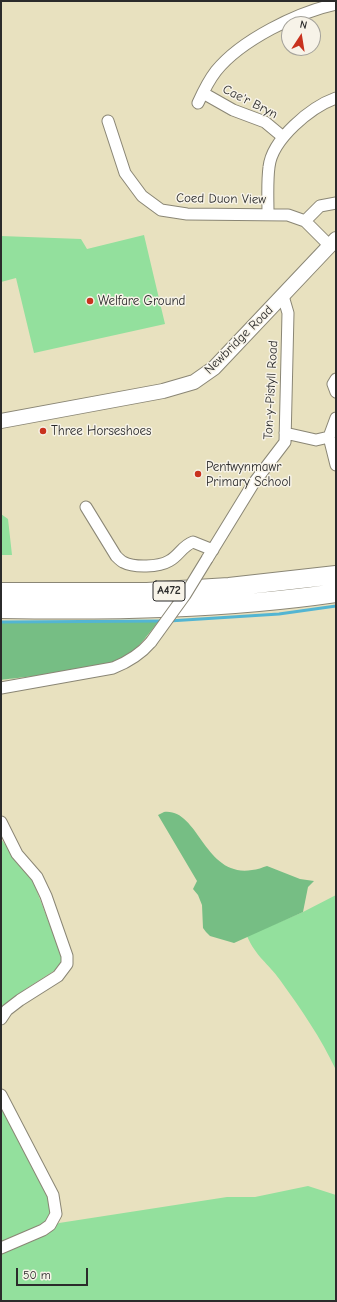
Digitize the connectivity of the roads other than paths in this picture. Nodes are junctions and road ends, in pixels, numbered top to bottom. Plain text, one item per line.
1 (336, 4) edge
2 (336, 98) edge
3 (108, 121) dead end
4 (284, 137) junction
5 (336, 204) edge
6 (268, 214) junction
7 (305, 222) junction
8 (333, 242) edge
9 (283, 296) junction
10 (336, 379) edge
11 (336, 392) edge
12 (336, 418) edge
13 (1, 421) edge
14 (285, 433) junction
15 (329, 437) junction
16 (336, 466) edge
17 (86, 506) dead end
18 (210, 554) junction
19 (336, 575) edge
20 (1, 592) edge
21 (336, 593) edge
22 (1, 609) edge
23 (1, 688) edge
24 (1, 822) edge
25 (1, 1019) edge
26 (1, 1095) edge
27 (1, 1248) edge

1 - 4 street, Cae'r Bryn
2 - 4 street, Cae'r Bryn
3 - 6 street, Coed Duon View
4 - 6 street, Cae'r Bryn
5 - 7 street
6 - 7 street, Coed Duon View
7 - 8 street, Coed Duon View
8 - 9 street, Newbridge Road
9 - 13 street, Newbridge Road
9 - 14 street, Ton-y-Pistyll Road
10 - 11 street
12 - 15 street
14 - 15 street
14 - 18 street, Ton-y-Pistyll Road
15 - 16 street
17 - 18 street
18 - 23 street, Ton-y-Pistyll Road, bridge
19 - 20 main road, A472
21 - 22 main road, A472
24 - 25 street
26 - 27 street

